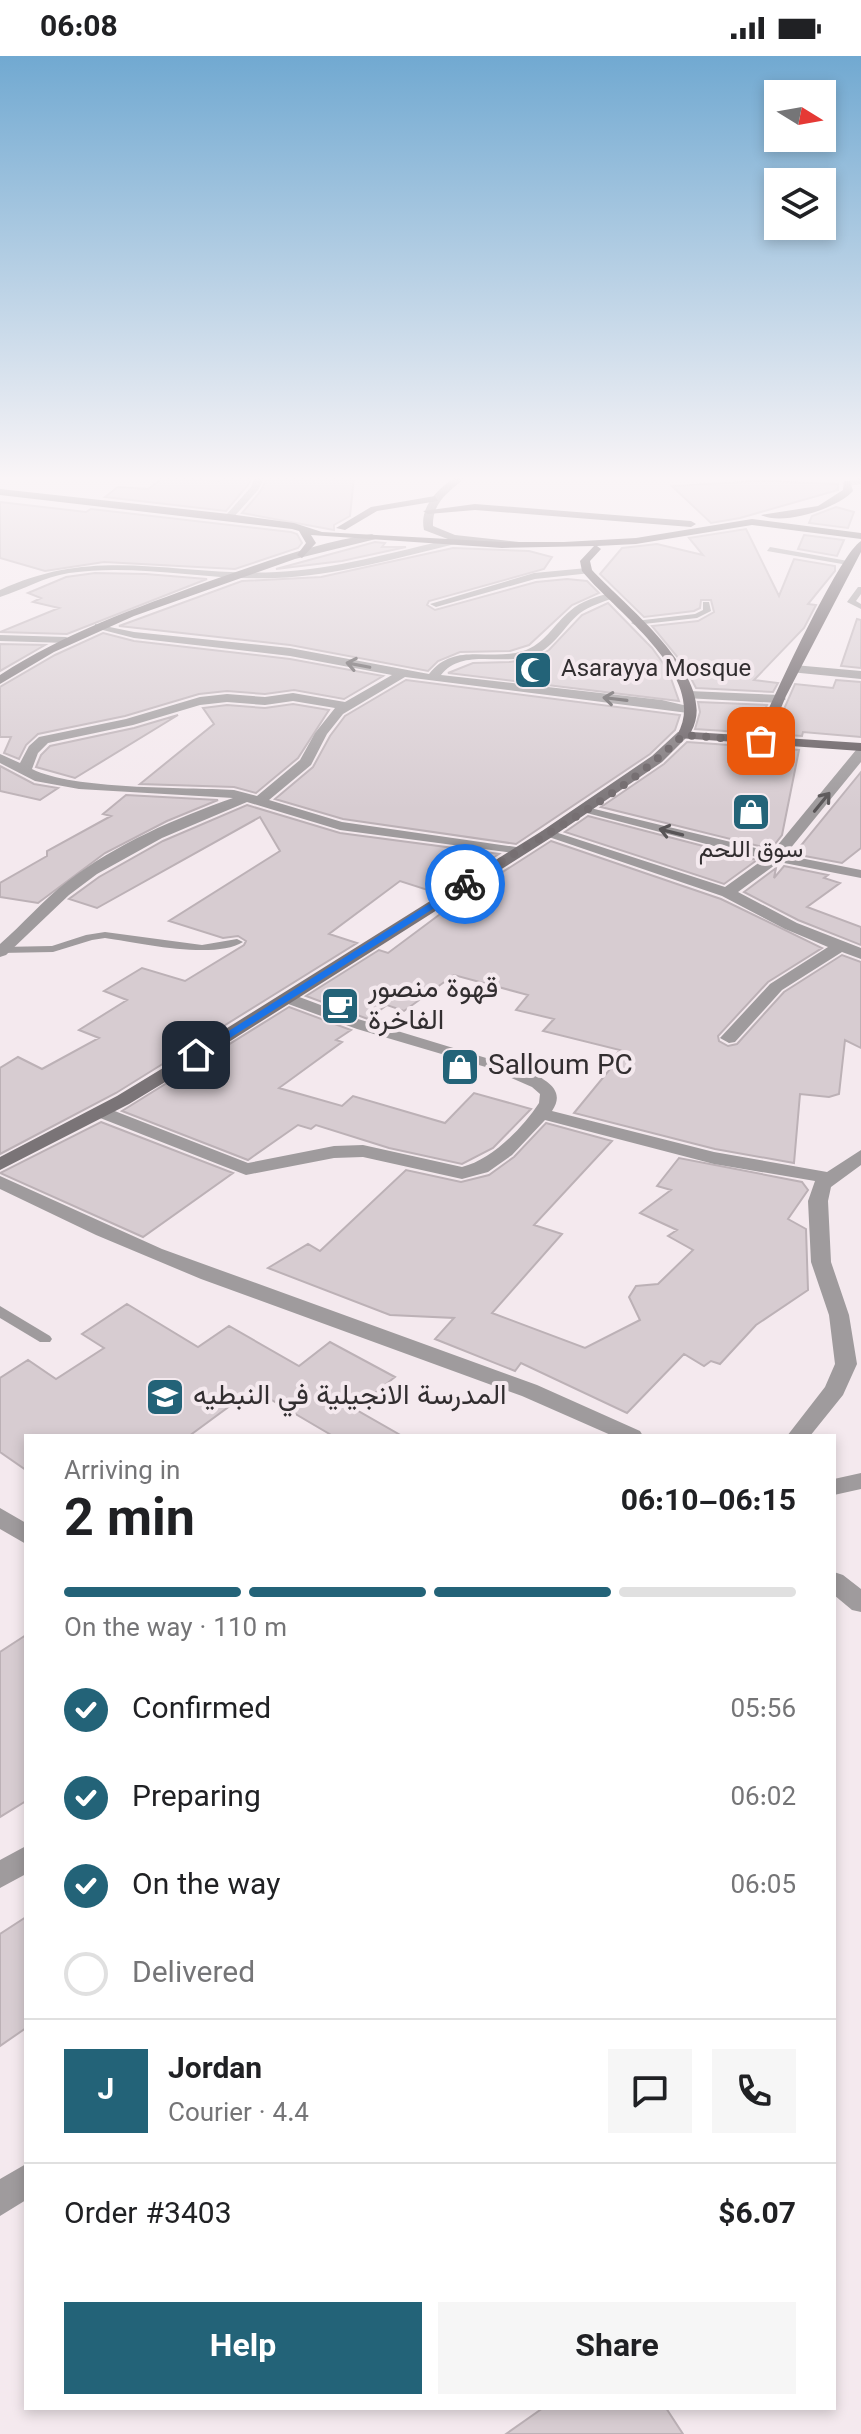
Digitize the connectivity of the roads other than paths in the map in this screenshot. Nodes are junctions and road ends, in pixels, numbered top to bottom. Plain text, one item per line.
1 (203, 588) edge
2 (499, 588) edge
3 (603, 588) edge
4 (835, 588) edge
5 (861, 589) edge
6 (610, 596) junction
7 (436, 604) dead end
8 (706, 604) dead end
9 (861, 607) edge
10 (635, 623) junction
11 (0, 624) edge
12 (99, 626) junction
13 (0, 638) edge
14 (66, 640) junction
15 (794, 669) junction
16 (402, 674) junction
17 (861, 675) edge
18 (432, 678) junction
19 (0, 680) edge
20 (689, 695) junction
21 (780, 699) junction
22 (347, 706) junction
23 (692, 711) junction
24 (683, 735) junction
25 (761, 741) junction
26 (861, 750) edge
27 (0, 758) edge
28 (25, 771) junction
29 (256, 798) junction
30 (582, 810) junction
31 (547, 834) junction
32 (516, 851) junction
33 (774, 857) junction
34 (861, 874) edge
35 (727, 893) junction
36 (237, 942) dead end
37 (840, 946) junction
38 (1, 951) edge
39 (861, 954) edge
40 (286, 997) junction
41 (729, 1038) dead end
42 (101, 1112) junction
43 (541, 1114) junction
44 (861, 1156) edge
45 (0, 1164) edge
46 (829, 1178) junction
47 (0, 1182) edge
48 (0, 1311) edge
49 (45, 1339) dead end
50 (627, 1434) edge
51 (800, 1434) edge
52 (861, 1481) edge
53 (836, 1487) edge
54 (0, 1517) edge
55 (24, 1534) edge
56 (836, 1583) edge
57 (861, 1603) edge
58 (24, 1859) edge
59 (0, 1876) edge
60 (24, 2181) edge
61 (0, 2199) edge

1 - 12 main road
2 - 7 street
3 - 6 main road
4 - 15 main road
5 - 9 lane
6 - 10 main road
6 - 18 street
8 - 10 lane
10 - 20 main road
11 - 13 street
12 - 14 main road
16 -> 12 street
13 - 14 street
14 - 19 main road
15 - 17 street
15 - 21 main road
16 - 18 street
16 - 22 street
23 -> 18 street
20 - 21 street
20 - 23 main road
21 - 25 main road
22 - 28 street
22 - 29 street
23 - 24 main road
24 - 25 main road
24 - 30 main road
25 - 26 main road
33 -> 26 street
27 - 28 street
28 - 29 street
29 - 32 street
29 - 38 street
30 - 31 main road
33 -> 30 street
31 - 32 main road
31 - 35 street
32 - 40 main road
33 - 34 street
33 - 35 street
35 - 37 street
36 - 38 lane
37 - 39 street
37 - 41 street
40 - 42 main road
40 - 43 street
42 - 43 street
42 - 45 main road
43 - 46 street
44 - 46 street
46 - 51 street
47 - 50 street
48 - 49 lane
52 - 53 street
54 - 55 street
56 - 57 street
58 - 59 street
60 - 61 street

